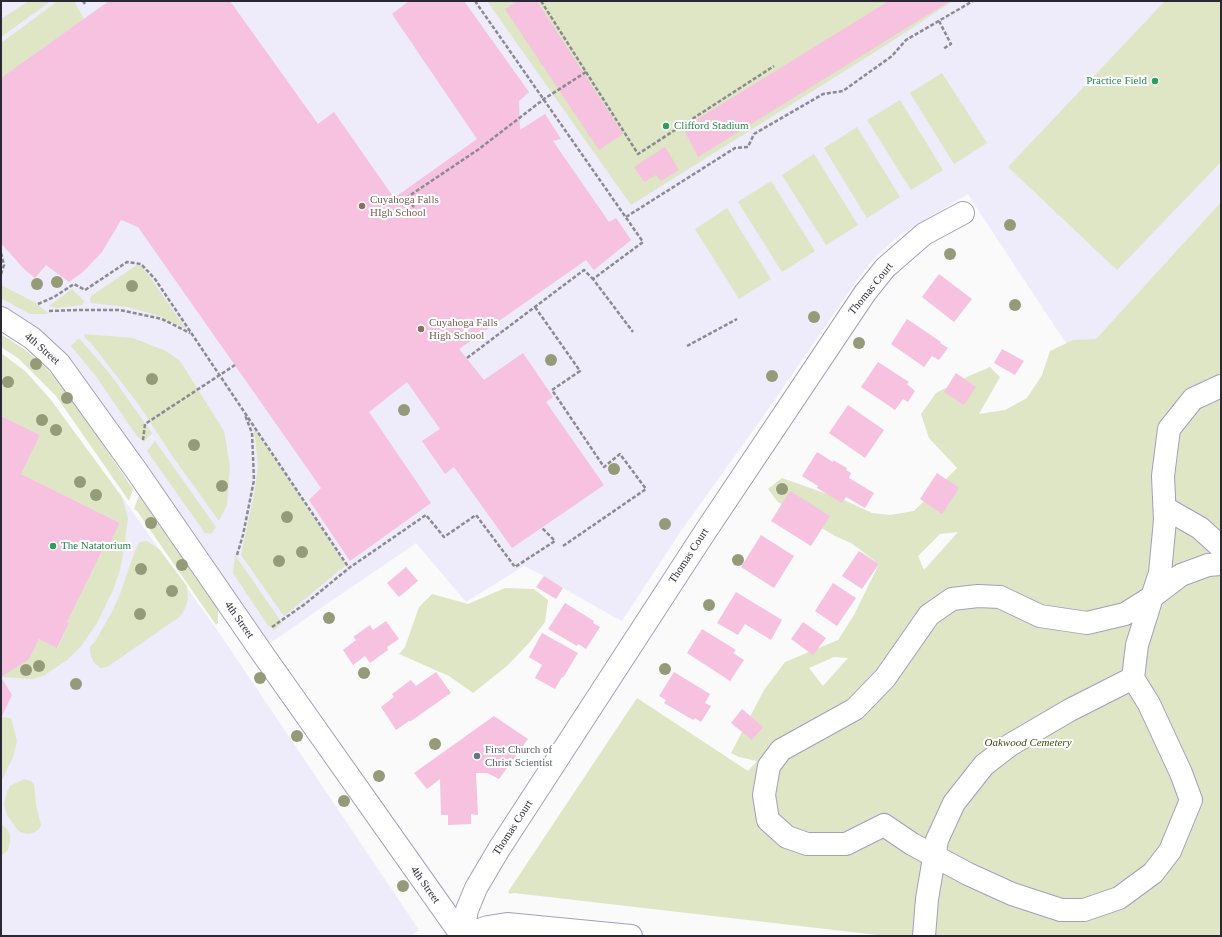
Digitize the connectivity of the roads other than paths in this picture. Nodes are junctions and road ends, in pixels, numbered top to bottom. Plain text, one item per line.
1 (963, 213) dead end
2 (1, 318) edge
3 (1221, 386) edge
4 (1165, 508) junction
5 (1221, 547) edge
6 (1221, 564) edge
7 (1152, 597) junction
8 (1133, 678) junction
9 (934, 856) junction
10 (548, 932) edge
11 (462, 936) edge
12 (631, 936) edge
13 (924, 936) edge

1 - 11 street, Thomas Court
2 - 11 street, 4th Street
3 - 4 street
4 - 5 street
4 - 7 street
6 - 7 street
7 - 8 street
7 - 9 street
8 - 9 street
8 - 9 street
9 - 13 street
10 - 11 street
10 - 12 street

